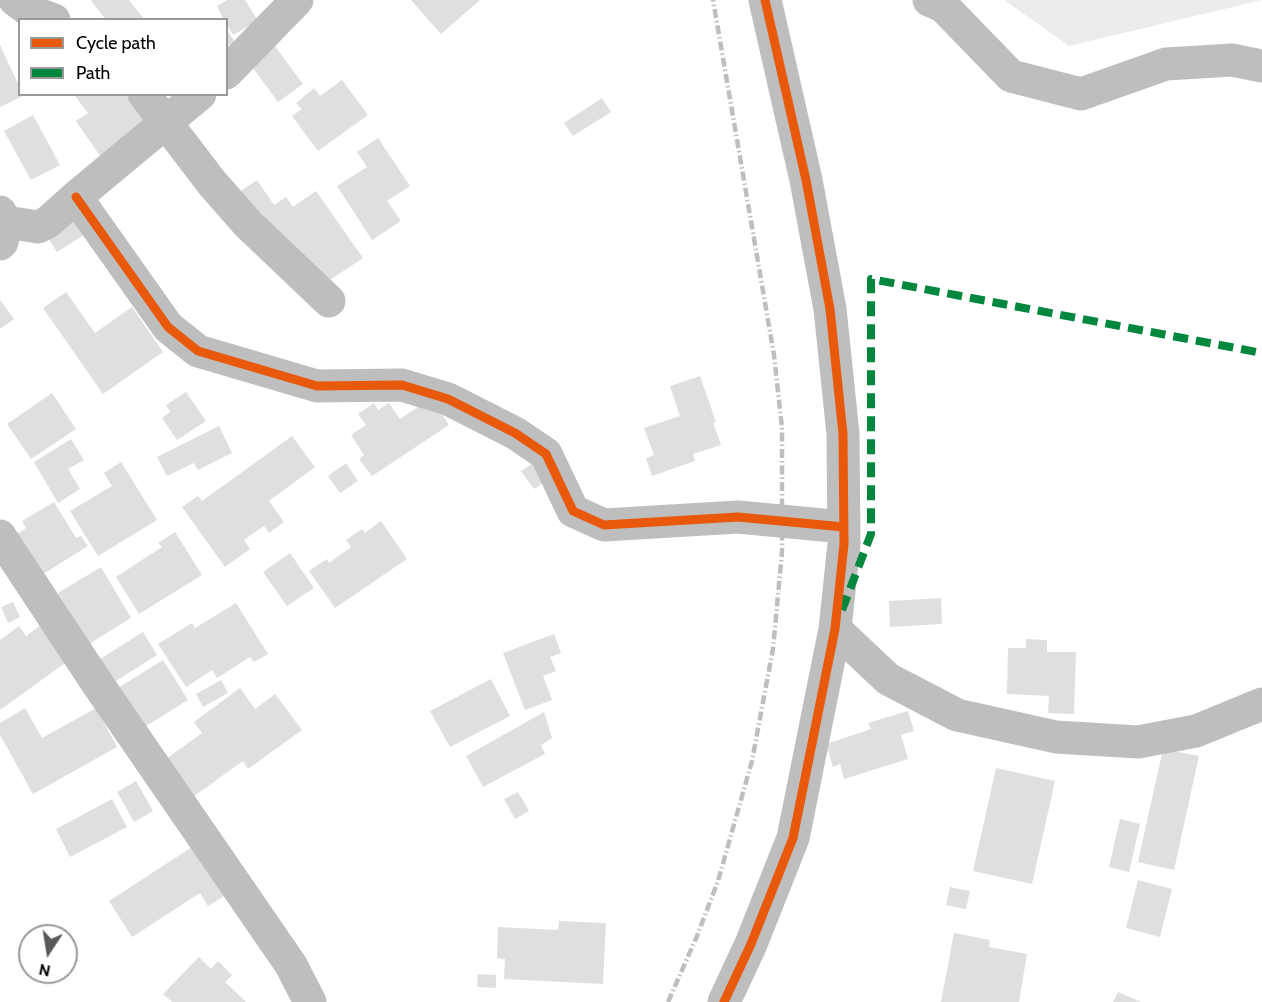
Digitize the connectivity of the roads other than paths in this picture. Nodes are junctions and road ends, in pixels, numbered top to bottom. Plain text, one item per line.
1 (15, 0) edge
2 (297, 0) edge
3 (765, 0) edge
4 (929, 0) edge
5 (49, 18) edge
6 (1262, 66) edge
7 (228, 71) edge
8 (145, 96) edge
9 (198, 96) edge
10 (165, 123) junction
11 (76, 197) junction
12 (2, 226) edge
13 (329, 302) dead end
14 (844, 526) junction
15 (0, 536) edge
16 (835, 629) junction
17 (1262, 704) edge
18 (310, 1002) edge
19 (724, 1002) edge

1 - 5 street
2 - 7 street
3 - 14 street
4 - 6 street
8 - 10 street
9 - 10 street
10 - 11 street
10 - 13 street
11 - 12 street
11 - 14 street
14 - 16 street
15 - 18 street
16 - 17 street
16 - 19 street

